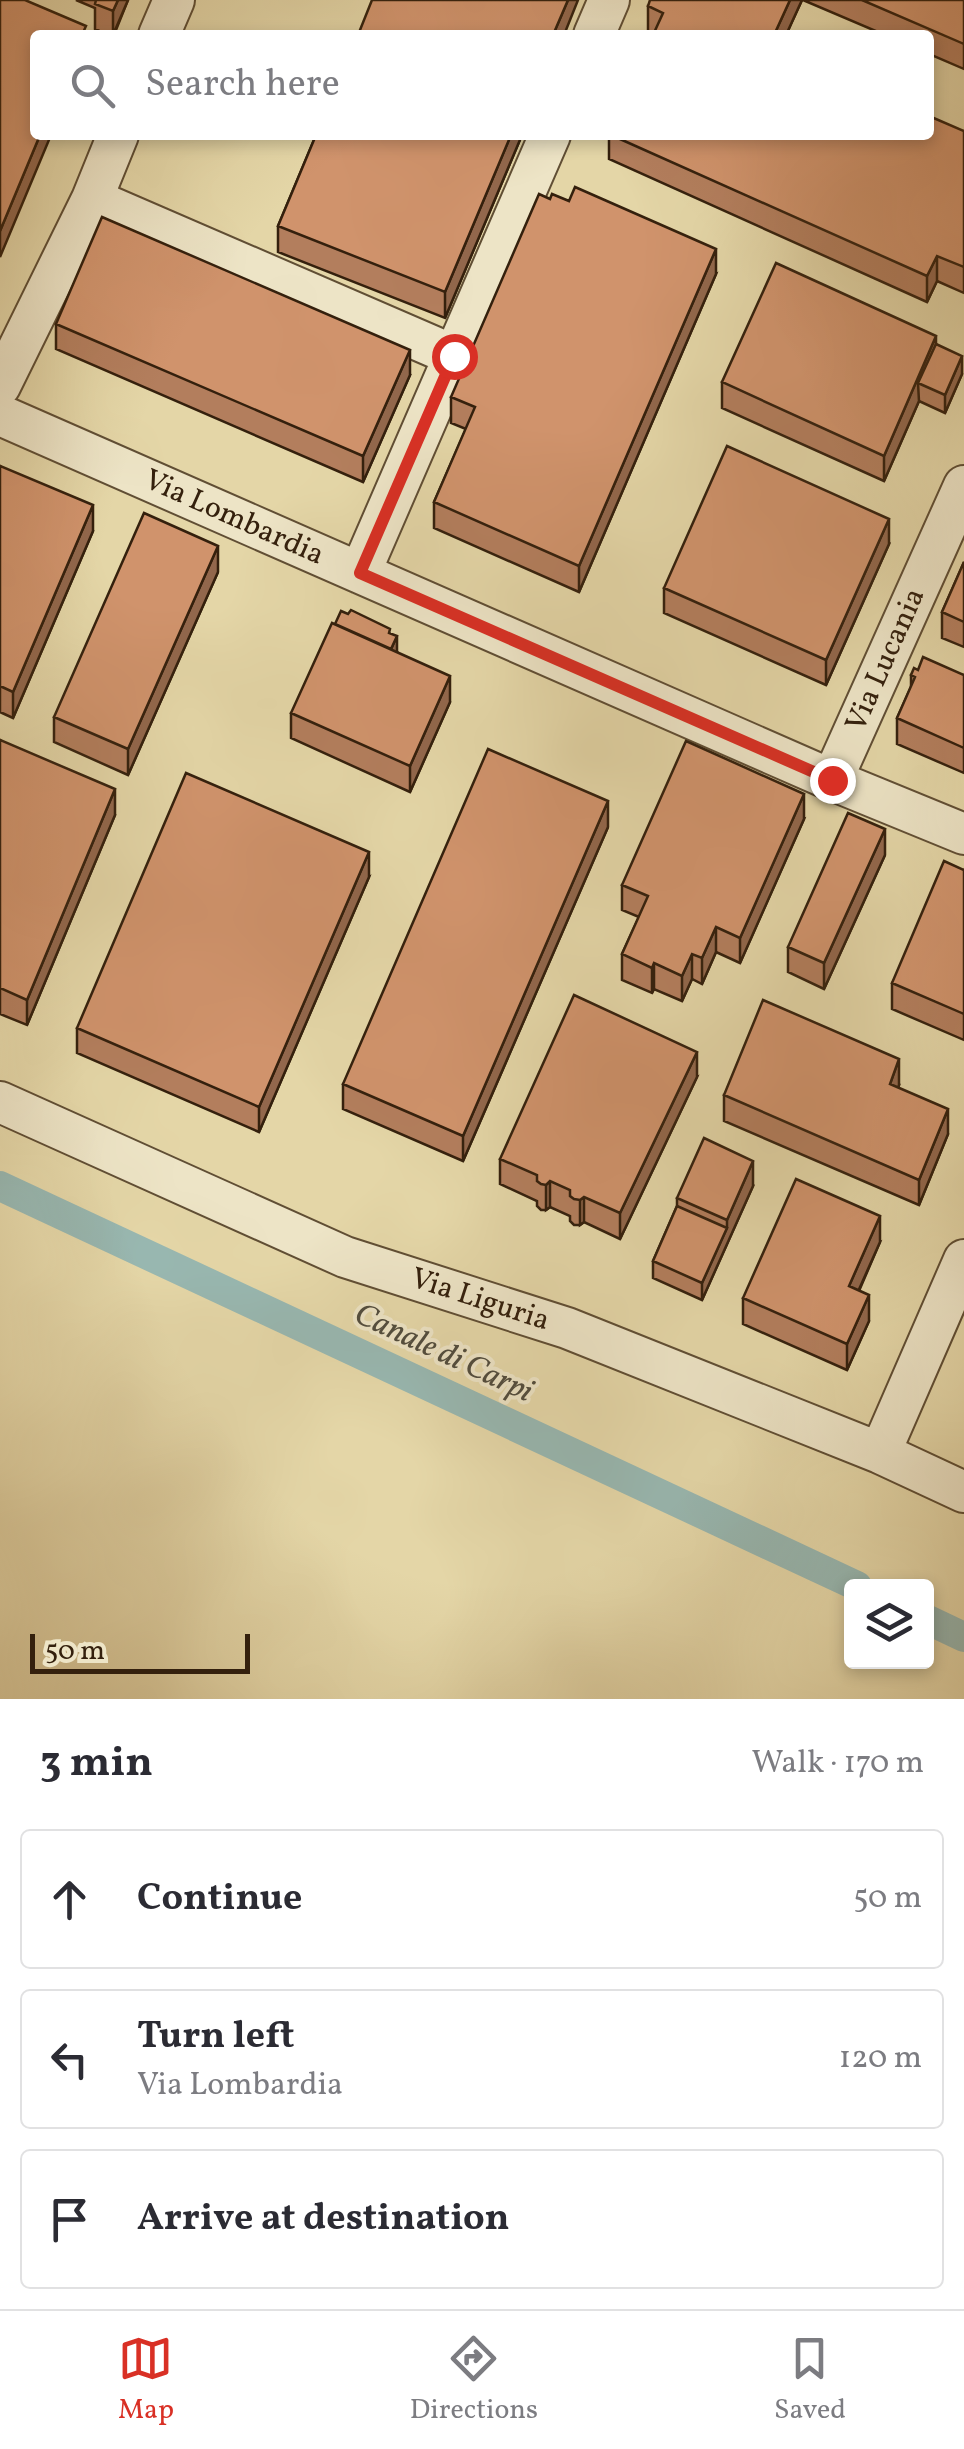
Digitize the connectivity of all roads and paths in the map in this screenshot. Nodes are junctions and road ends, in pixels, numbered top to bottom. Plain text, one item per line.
1 (174, 0) edge
2 (609, 0) edge
3 (162, 30) edge
4 (596, 30) edge
5 (116, 140) edge
6 (548, 140) edge
7 (92, 199) junction
8 (454, 356) junction
9 (0, 386) edge
10 (0, 415) edge
11 (964, 486) edge
12 (360, 573) junction
13 (832, 780) junction
14 (964, 834) edge
15 (0, 1102) edge
16 (964, 1260) edge
17 (880, 1453) junction
18 (964, 1492) edge

1 - 3 street
2 - 4 street
5 - 7 street
6 - 8 street
7 - 8 street
7 - 9 street
8 - 12 street
10 - 12 street, Via Lombardia
11 - 13 street, Via Lucania
12 - 13 street, Via Lombardia
13 - 14 street, Via Lombardia
15 - 17 street, Via Liguria
16 - 17 street
17 - 18 street, Via Liguria

